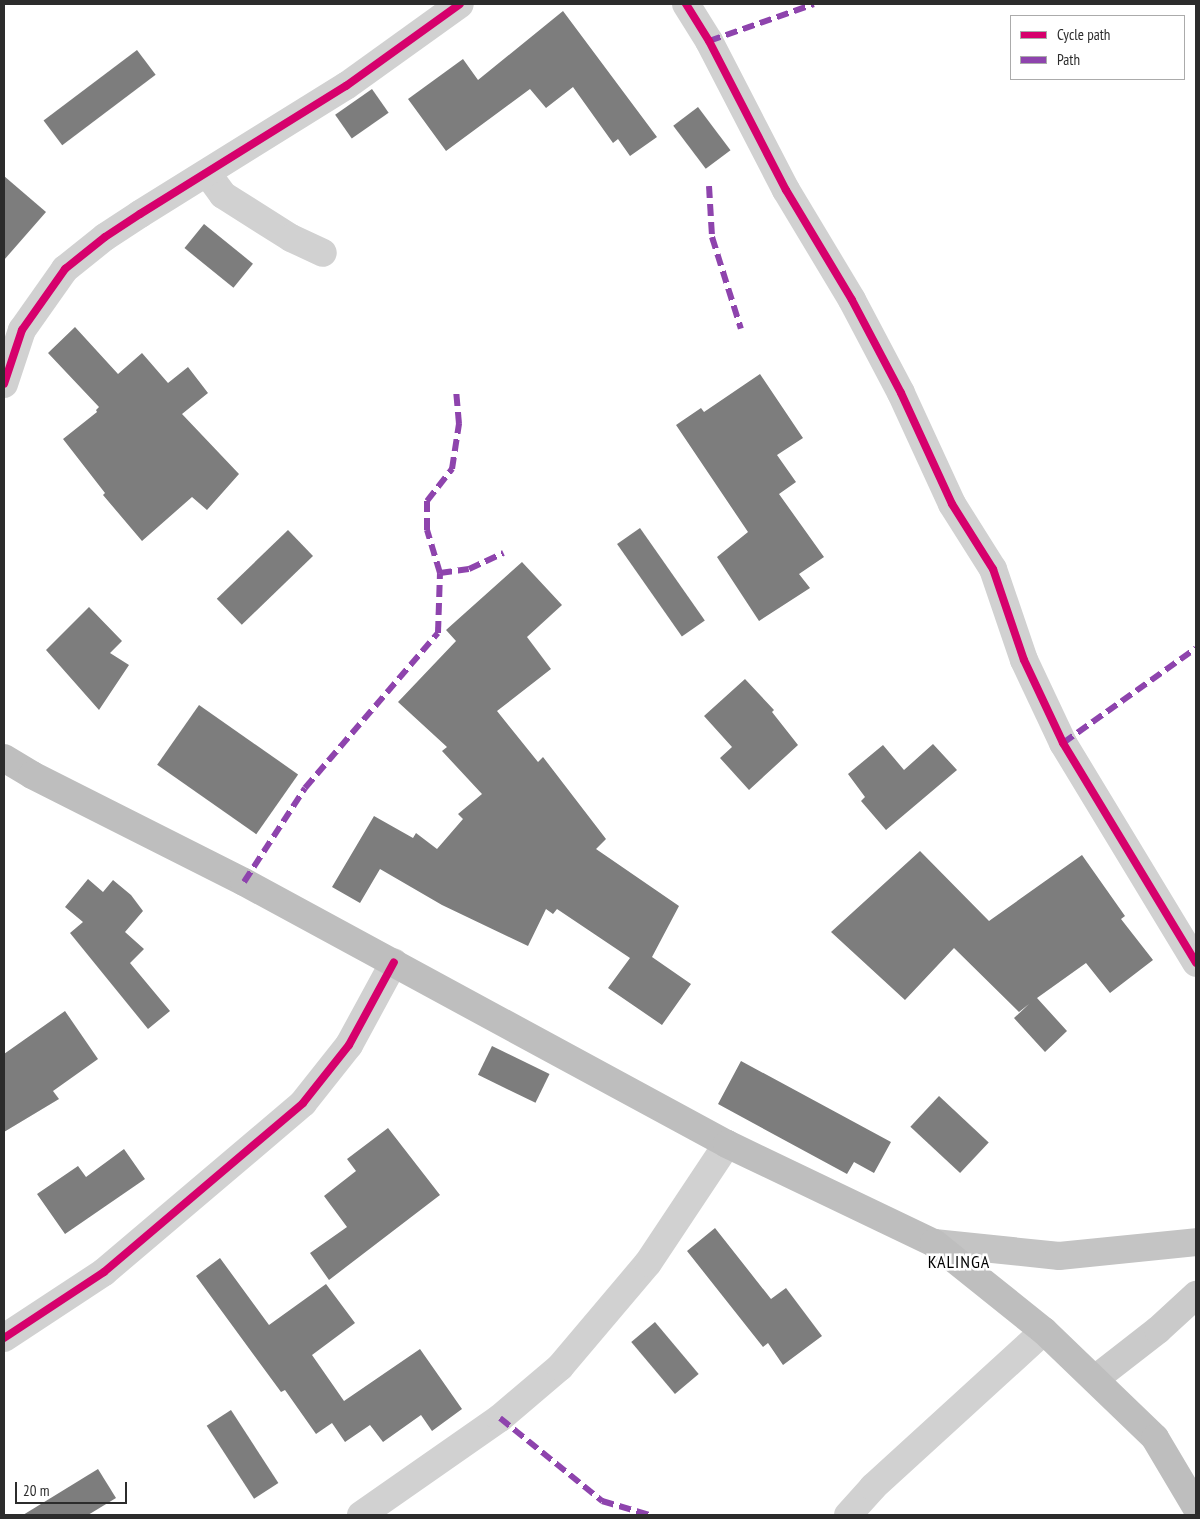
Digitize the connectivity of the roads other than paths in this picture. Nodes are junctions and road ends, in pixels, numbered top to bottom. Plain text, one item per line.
1 (460, 4) edge
2 (686, 4) edge
3 (207, 173) junction
4 (323, 253) dead end
5 (4, 384) edge
6 (4, 758) edge
7 (394, 962) junction
8 (1196, 963) edge
9 (727, 1144) junction
10 (1196, 1242) edge
11 (934, 1243) junction
12 (1196, 1295) edge
13 (1044, 1331) junction
14 (4, 1338) edge
15 (1095, 1379) junction
16 (1196, 1508) edge
17 (361, 1515) edge
18 (848, 1515) edge

1 - 3 street
2 - 8 street
3 - 4 street
3 - 5 street
6 - 7 highway
7 - 9 highway
7 - 14 street
9 - 11 highway
9 - 17 street
10 - 11 main road
11 - 13 highway
12 - 15 street
13 - 15 highway
13 - 18 street
15 - 16 highway

